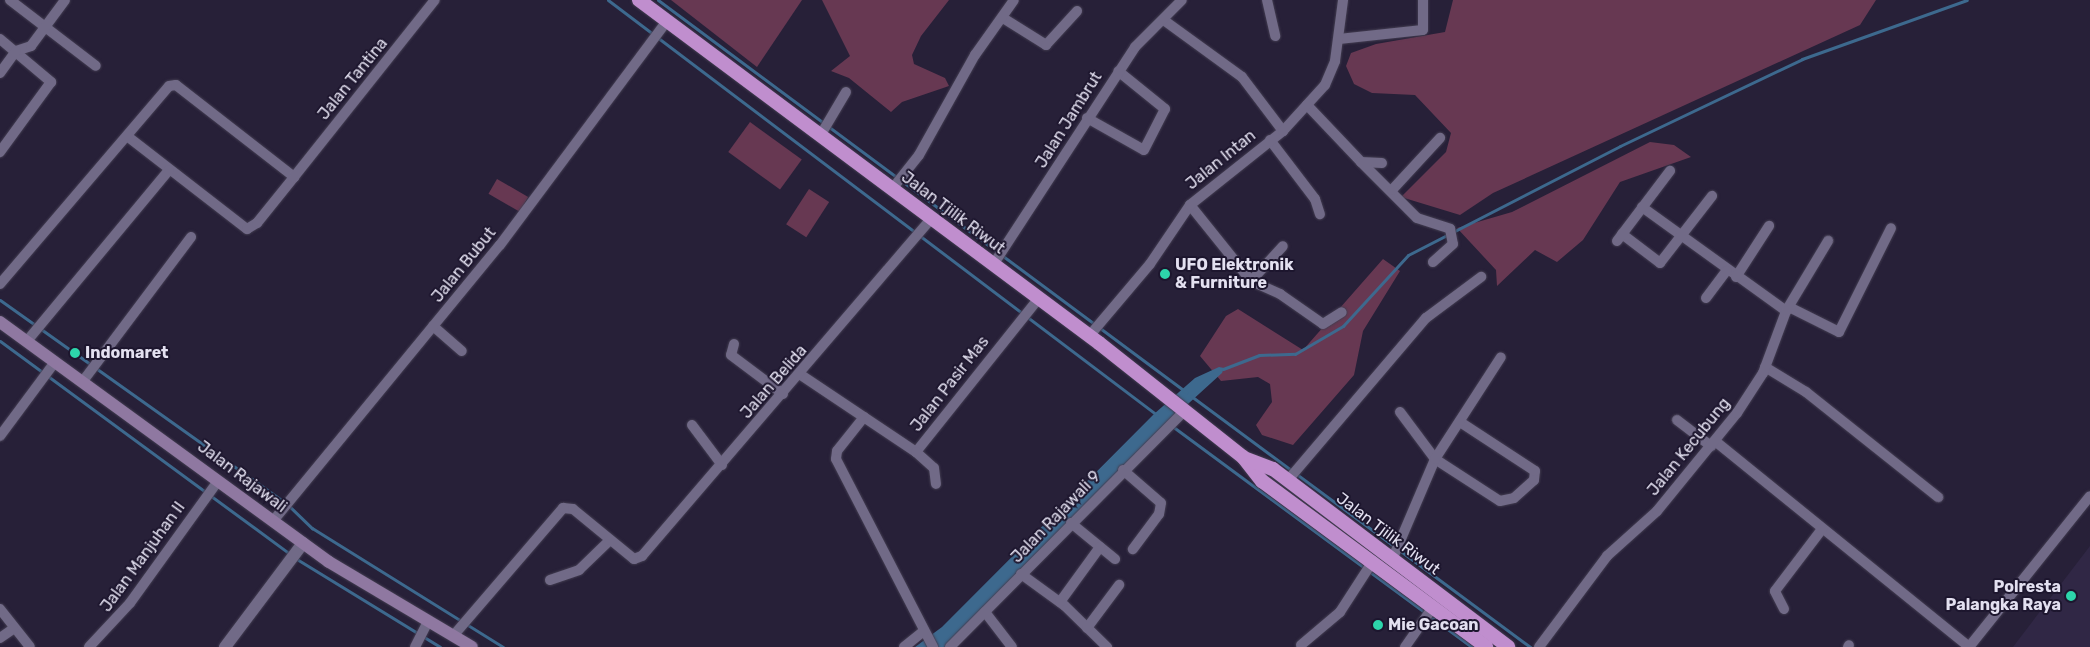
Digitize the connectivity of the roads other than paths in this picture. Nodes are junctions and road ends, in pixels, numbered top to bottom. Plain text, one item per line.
1 (10, 0) edge
2 (65, 0) edge
3 (435, 0) edge
4 (639, 0) edge
5 (1182, 0) edge
6 (1267, 0) edge
7 (1343, 0) edge
8 (1423, 0) edge
9 (1009, 2) edge
10 (1077, 12) dead end
11 (1003, 18) junction
12 (1165, 20) junction
13 (667, 21) junction
14 (46, 26) junction
15 (1275, 36) dead end
16 (0, 40) edge
17 (1338, 40) junction
18 (16, 51) junction
19 (96, 66) dead end
20 (1118, 71) junction
21 (0, 73) edge
22 (846, 92) dead end
23 (1308, 105) junction
24 (1087, 118) junction
25 (1282, 131) junction
26 (127, 136) junction
27 (820, 136) junction
28 (1440, 138) dead end
29 (1270, 140) junction
30 (0, 152) edge
31 (1361, 162) junction
32 (1382, 163) dead end
33 (169, 170) junction
34 (1670, 172) dead end
35 (294, 177) junction
36 (892, 189) junction
37 (1392, 190) junction
38 (1712, 196) dead end
39 (1190, 205) junction
40 (1642, 207) junction
41 (1320, 214) dead end
42 (931, 219) junction
43 (1768, 226) dead end
44 (1891, 228) dead end
45 (191, 237) dead end
46 (1683, 238) junction
47 (1828, 241) dead end
48 (1283, 246) dead end
49 (1433, 262) dead end
50 (993, 265) junction
51 (1726, 271) junction
52 (1482, 277) dead end
53 (1736, 277) junction
54 (1251, 281) junction
55 (0, 284) edge
56 (1706, 298) dead end
57 (1038, 299) junction
58 (1788, 309) junction
59 (1342, 312) dead end
60 (0, 322) edge
61 (433, 326) junction
62 (1090, 335) junction
63 (26, 341) junction
64 (734, 344) dead end
65 (462, 351) dead end
66 (1501, 357) dead end
67 (55, 362) junction
68 (1765, 367) junction
69 (801, 374) junction
70 (82, 381) junction
71 (783, 394) junction
72 (1176, 403) junction
73 (1400, 412) dead end
74 (864, 417) junction
75 (1677, 420) dead end
76 (1460, 422) junction
77 (692, 425) dead end
78 (0, 436) edge
79 (1713, 444) junction
80 (916, 452) junction
81 (1243, 457) junction
82 (1435, 459) junction
83 (722, 465) junction
84 (1122, 470) junction
85 (1288, 480) junction
86 (218, 481) junction
87 (936, 484) dead end
88 (2090, 496) edge
89 (1938, 497) dead end
90 (273, 521) junction
91 (1071, 523) junction
92 (1822, 529) junction
93 (610, 540) junction
94 (302, 543) junction
95 (1100, 547) junction
96 (1133, 549) dead end
97 (1115, 559) dead end
98 (1392, 560) junction
99 (1372, 561) junction
100 (1021, 574) junction
101 (550, 580) dead end
102 (1119, 586) dead end
103 (1060, 602) junction
104 (1433, 607) junction
105 (0, 609) edge
106 (1784, 609) dead end
107 (985, 612) junction
108 (428, 622) junction
109 (1087, 628) junction
110 (13, 629) junction
111 (926, 634) junction
112 (453, 636) junction
113 (0, 638) edge
114 (1301, 645) dead end
115 (30, 647) edge
116 (88, 647) edge
117 (225, 647) edge
118 (415, 647) edge
119 (472, 647) edge
120 (904, 647) edge
121 (933, 647) edge
122 (950, 647) edge
123 (1012, 647) edge
124 (1106, 647) edge
125 (1405, 647) edge
126 (1486, 647) edge
127 (1508, 647) edge
128 (1539, 647) edge
129 (1969, 647) edge

1 - 14 street
2 - 14 street
3 - 35 street, Jalan Tantina
4 - 13 highway, Jalan Tjilik Riwut
5 - 12 street, Jalan Jambrut
6 - 15 street
7 - 17 street, Jalan Intan
8 - 17 street
9 - 11 street
10 - 11 street
11 - 36 street
12 - 20 street, Jalan Jambrut
12 - 25 street
13 - 27 highway, Jalan Tjilik Riwut
13 - 61 street, Jalan Bubut
14 - 18 street
14 - 19 street
16 - 18 street
17 - 23 street, Jalan Intan
18 - 21 street
18 - 30 street
20 - 24 street, Jalan Jambrut
20 - 24 street
22 - 27 street
23 - 25 street, Jalan Intan
23 - 31 street
24 - 50 street, Jalan Jambrut
25 - 29 street, Jalan Intan
26 - 33 street, Jalan Tantina
26 - 35 street
26 - 55 street
27 - 36 highway, Jalan Tjilik Riwut
28 - 37 street
29 - 39 street, Jalan Intan
29 - 41 street
31 - 32 street
31 - 37 street
33 - 35 street, Jalan Tantina
33 - 63 street
34 - 40 street
36 - 42 highway, Jalan Tjilik Riwut
37 - 49 street
38 - 46 street
39 - 54 street
39 - 62 street, Jalan Intan
40 - 46 street
40 - 46 street
42 - 50 highway, Jalan Tjilik Riwut
42 - 69 street, Jalan Belida
43 - 53 street
44 - 58 street
45 - 70 street
46 - 51 street
47 - 58 street, Jalan Kecubung
48 - 54 street
50 - 57 highway, Jalan Tjilik Riwut
51 - 53 street
51 - 56 street
52 - 85 street
53 - 58 street
54 - 59 street
57 - 62 highway, Jalan Tjilik Riwut
57 - 80 street, Jalan Pasir Mas
58 - 68 street, Jalan Kecubung
60 - 63 main road, Jalan Rajawali
61 - 65 street
61 - 90 street, Jalan Bubut
62 - 72 highway, Jalan Tjilik Riwut
63 - 67 main road, Jalan Rajawali
64 - 71 street
66 - 76 street
67 - 70 main road, Jalan Rajawali
67 - 78 street
68 - 79 street, Jalan Kecubung
68 - 89 street
69 - 71 street, Jalan Belida
69 - 74 street, Jalan Pasir Mas
70 - 86 main road, Jalan Rajawali
71 - 83 street, Jalan Belida
72 - 81 highway, Jalan Tjilik Riwut
72 - 84 street, Jalan Rajawali 9
73 - 82 street
74 - 80 street, Jalan Pasir Mas
74 - 111 street
75 - 79 street
76 - 82 street
76 - 82 street
77 - 83 street
79 - 92 street
79 - 128 street, Jalan Kecubung
80 - 87 street
81 - 85 highway, Jalan Tjilik Riwut
81 - 99 highway, Jalan Tjilik Riwut
82 - 98 street
83 - 93 street, Jalan Belida
84 - 91 street, Jalan Rajawali 9
84 - 96 street
85 - 98 highway, Jalan Tjilik Riwut
86 - 90 main road, Jalan Rajawali
86 - 116 street, Jalan Manjuhan II
88 - 129 street
90 - 94 main road, Jalan Rajawali
91 - 95 street
91 - 100 street, Jalan Rajawali 9
92 - 106 street
92 - 129 street
93 - 101 street
93 - 112 street
94 - 108 main road, Jalan Rajawali
94 - 117 street
95 - 97 street
95 - 103 street
98 - 127 highway, Jalan Tjilik Riwut
99 - 104 highway, Jalan Tjilik Riwut
99 - 114 street
100 - 103 street
100 - 107 street, Jalan Rajawali 9
102 - 109 street
103 - 109 street
104 - 125 street
104 - 126 highway, Jalan Tjilik Riwut
105 - 110 street
107 - 122 street, Jalan Rajawali 9
107 - 123 street
108 - 112 main road, Jalan Rajawali
108 - 118 street
109 - 124 street
110 - 113 street
110 - 115 street
111 - 120 street
111 - 121 street
112 - 119 main road, Jalan Rajawali

